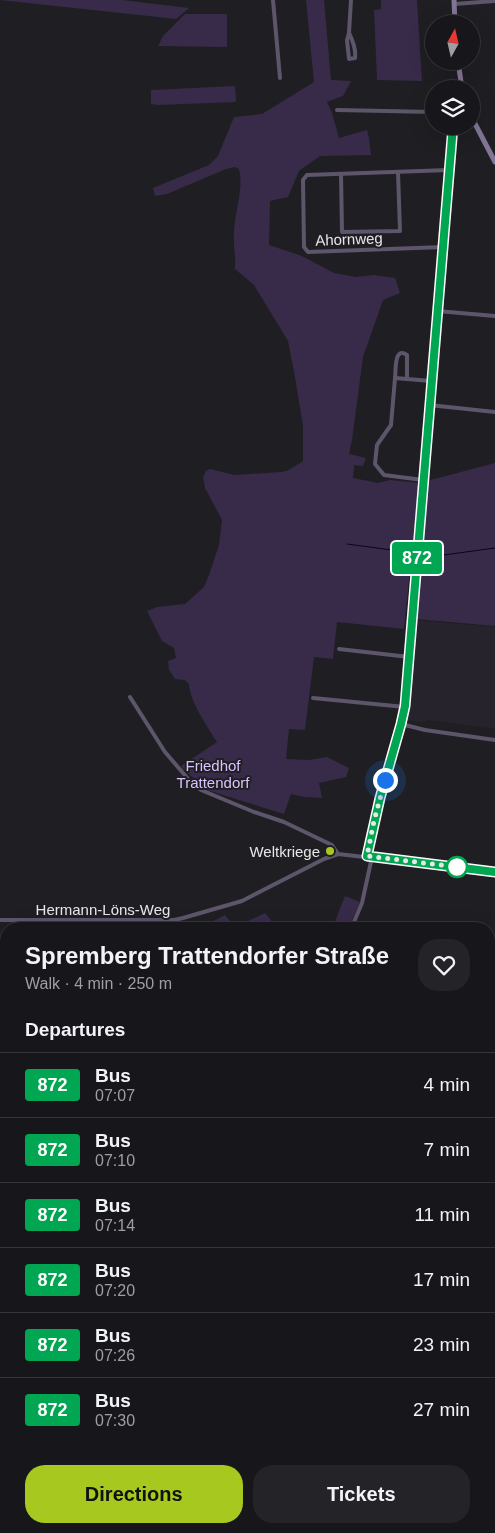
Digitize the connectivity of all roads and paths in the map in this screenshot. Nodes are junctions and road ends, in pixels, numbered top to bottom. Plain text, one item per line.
1 (273, 0) edge
2 (351, 0) edge
3 (494, 1) edge
4 (454, 2) edge
5 (455, 15) edge
6 (349, 33) junction
7 (280, 78) dead end
8 (337, 110) dead end
9 (425, 112) edge
10 (480, 132) edge
11 (452, 135) edge
12 (495, 160) edge
13 (449, 170) junction
14 (398, 172) junction
15 (341, 174) junction
16 (443, 246) junction
17 (437, 311) junction
18 (495, 316) edge
19 (395, 378) junction
20 (407, 379) junction
21 (431, 380) junction
22 (429, 405) junction
23 (495, 412) edge
24 (423, 480) junction
25 (339, 649) dead end
26 (408, 657) junction
27 (130, 698) dead end
28 (314, 698) dead end
29 (405, 706) junction
30 (401, 724) junction
31 (495, 740) edge
32 (338, 854) junction
33 (369, 857) junction
34 (495, 872) edge
35 (0, 920) edge
36 (354, 922) edge

1 - 7 street
2 - 6 street
3 - 4 street
4 - 5 main road
6 - 6 street
8 - 9 street
10 - 12 main road
11 - 13 street
13 - 14 street
13 - 16 street
14 - 15 street
14 - 15 street
15 - 16 street, Ahornweg
16 - 17 street
17 - 18 street
17 - 21 street
19 - 20 street
19 - 20 street
19 - 24 street
20 - 21 street
21 - 22 street
22 - 23 street
22 - 24 street
24 - 26 street
25 - 26 street
26 - 29 street
27 - 32 street
28 - 29 street
29 - 30 street
30 - 31 street
30 - 33 street
32 - 33 street, Hermann-Löns-Weg
32 - 35 street, Hermann-Löns-Weg
33 - 34 street, Hermann-Löns-Weg
33 - 36 street

